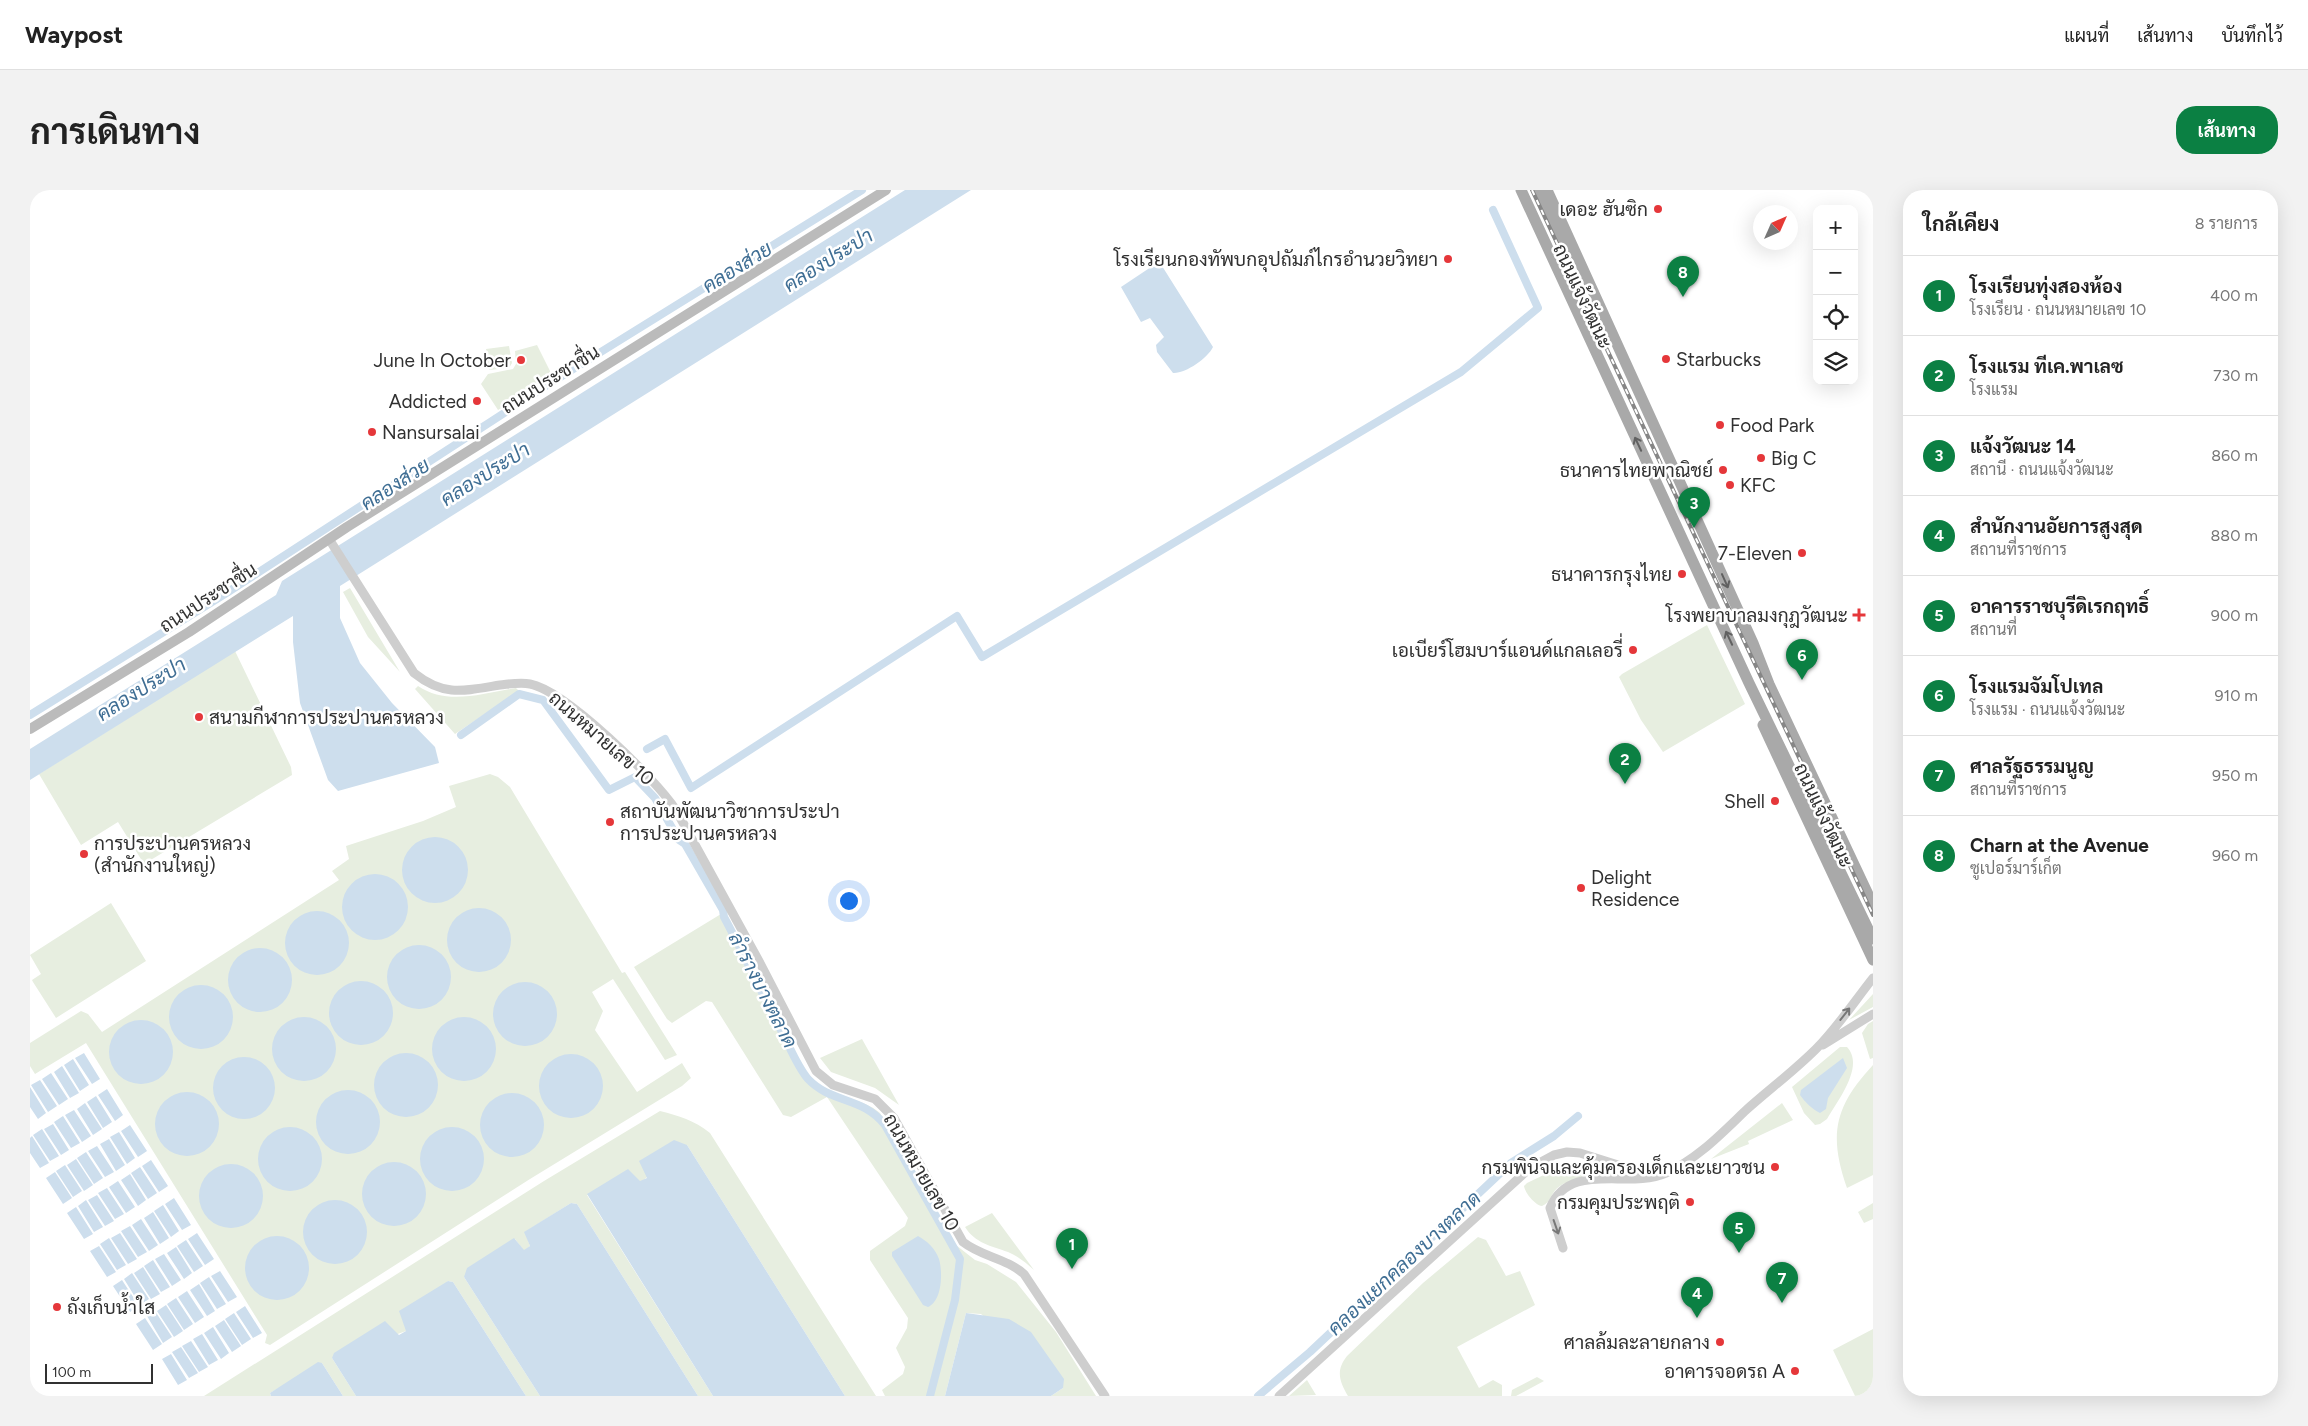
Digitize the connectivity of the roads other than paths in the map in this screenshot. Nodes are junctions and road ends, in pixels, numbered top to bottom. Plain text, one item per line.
1 (886, 190) edge
2 (1514, 190) edge
3 (1521, 190) edge
4 (1538, 190) edge
5 (1547, 190) edge
6 (1639, 393) junction
7 (1625, 414) junction
8 (332, 542) junction
9 (1753, 643) junction
10 (1749, 683) junction
11 (30, 729) edge
12 (1873, 888) edge
13 (1873, 906) edge
14 (1873, 939) edge
15 (1872, 958) edge
16 (1873, 978) edge
17 (1873, 1014) edge
18 (1816, 1049) junction
19 (1653, 1176) junction
20 (1563, 1248) dead end
21 (1105, 1396) edge
22 (1279, 1396) edge

1 - 8 main road, ถนนประชาชื่น
2 - 7 main road, ถนนแจ้งวัฒนะ
3 - 7 main road, ถนนแจ้งวัฒนะ
4 - 6 main road, ถนนแจ้งวัฒนะ
5 - 6 main road, ถนนแจ้งวัฒนะ
6 -> 9 main road, ถนนแจ้งวัฒนะ
10 -> 7 main road, ถนนแจ้งวัฒนะ
8 - 11 main road, ถนนประชาชื่น
8 - 21 street, ถนนหมายเลข 10
9 - 12 main road, ถนนแจ้งวัฒนะ
9 - 13 main road, ถนนแจ้งวัฒนะ
10 - 14 main road, ถนนแจ้งวัฒนะ
10 - 15 main road, ถนนแจ้งวัฒนะ
18 -> 16 street
17 - 18 street
18 - 19 street
19 -> 20 street
19 - 22 street

